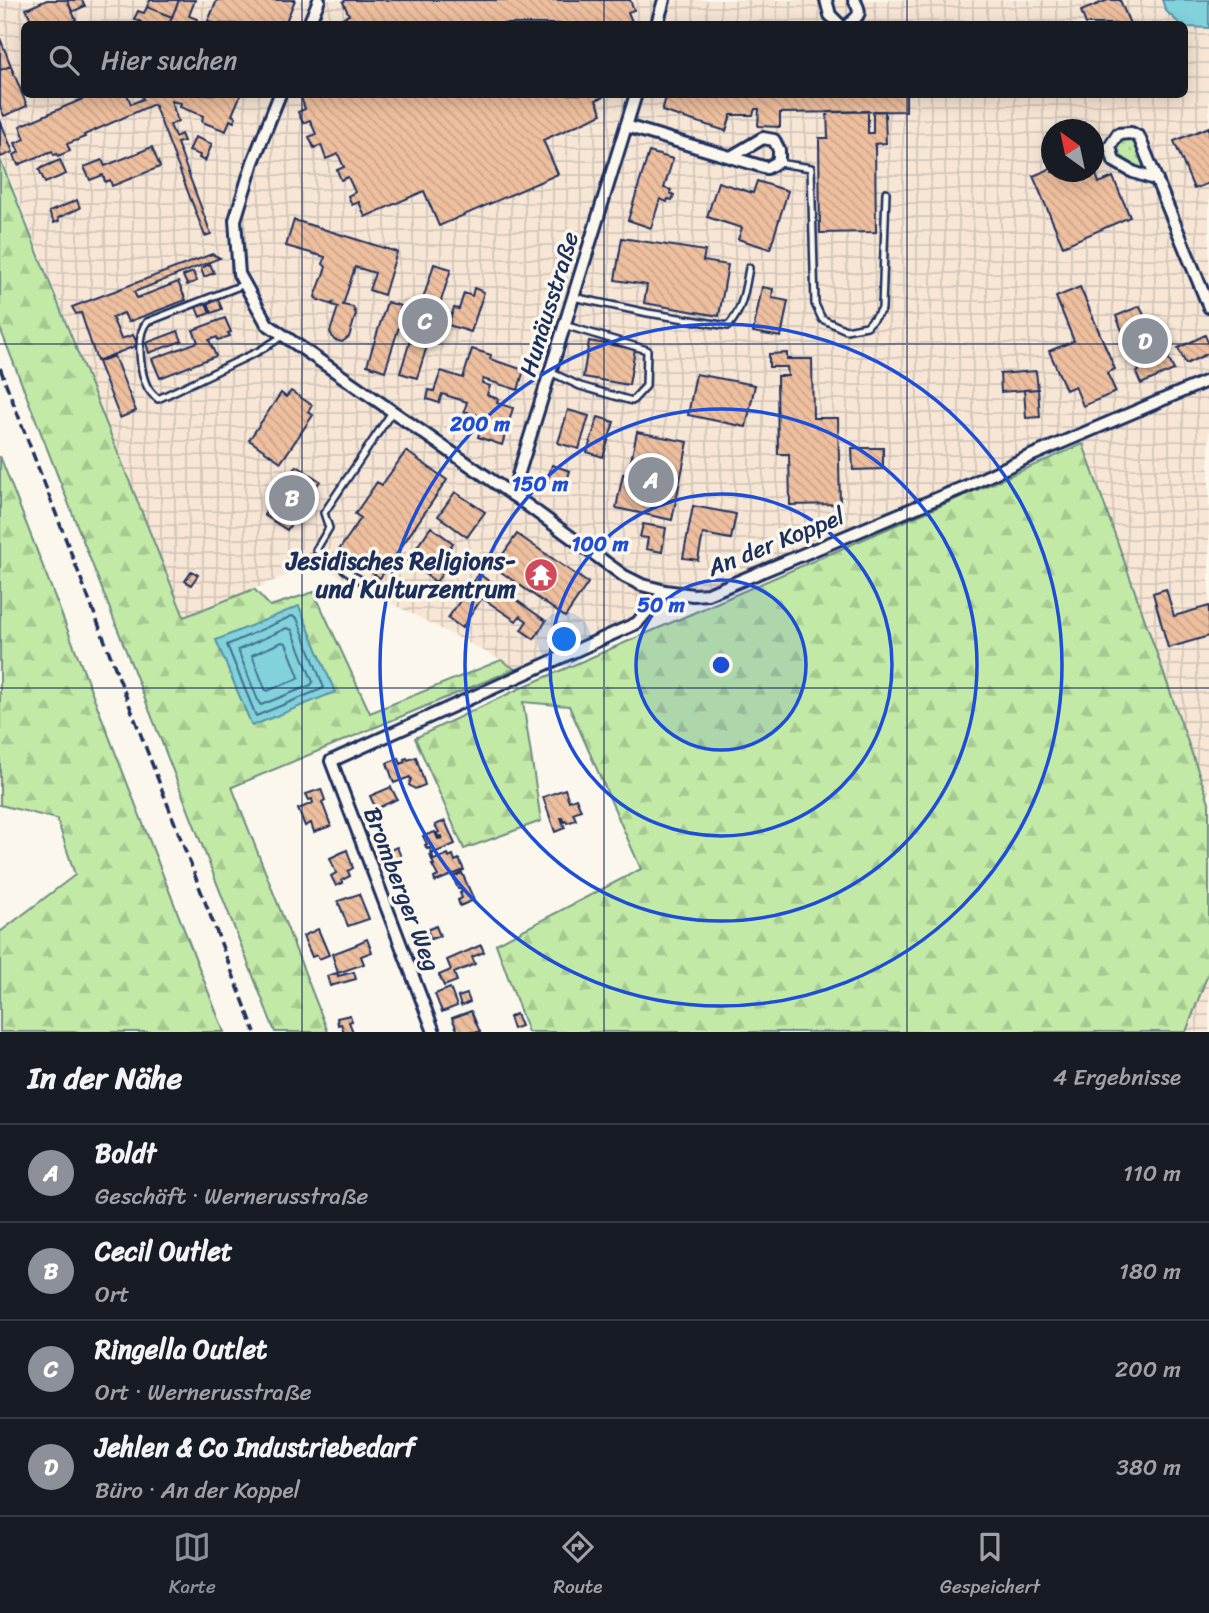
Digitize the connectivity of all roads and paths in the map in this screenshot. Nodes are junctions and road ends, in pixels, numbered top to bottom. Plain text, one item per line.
1 (319, 0) edge
2 (664, 0) edge
3 (826, 0) edge
4 (855, 0) edge
5 (310, 21) edge
6 (658, 21) edge
7 (836, 21) edge
8 (852, 21) edge
9 (278, 98) edge
10 (635, 98) edge
11 (626, 126) junction
12 (730, 157) junction
13 (775, 163) junction
14 (1157, 180) junction
15 (886, 192) dead end
16 (749, 268) dead end
17 (245, 284) junction
18 (573, 297) junction
19 (1209, 307) edge
20 (564, 325) junction
21 (284, 336) junction
22 (550, 372) junction
23 (1209, 380) edge
24 (393, 412) junction
25 (512, 495) junction
26 (366, 584) dead end
27 (665, 591) junction
28 (434, 1032) edge

1 - 5 street
2 - 6 street
3 - 7 street
4 - 8 street
9 - 17 street, An der Koppel
10 - 11 street, Hunäusstraße
11 - 12 street
11 - 18 street, Hunäusstraße
12 - 13 street
12 - 13 street
13 - 15 lane
14 - 14 street
14 - 19 street
16 - 18 lane
17 - 21 street, An der Koppel
17 - 21 lane
18 - 20 street, Hunäusstraße
20 - 22 street, Hunäusstraße
20 - 22 lane
21 - 24 street, An der Koppel
22 - 25 street, Hunäusstraße
23 - 27 street, An der Koppel
24 - 25 street, An der Koppel
24 - 26 lane
25 - 27 street, An der Koppel
27 - 28 street, Bromberger Weg

